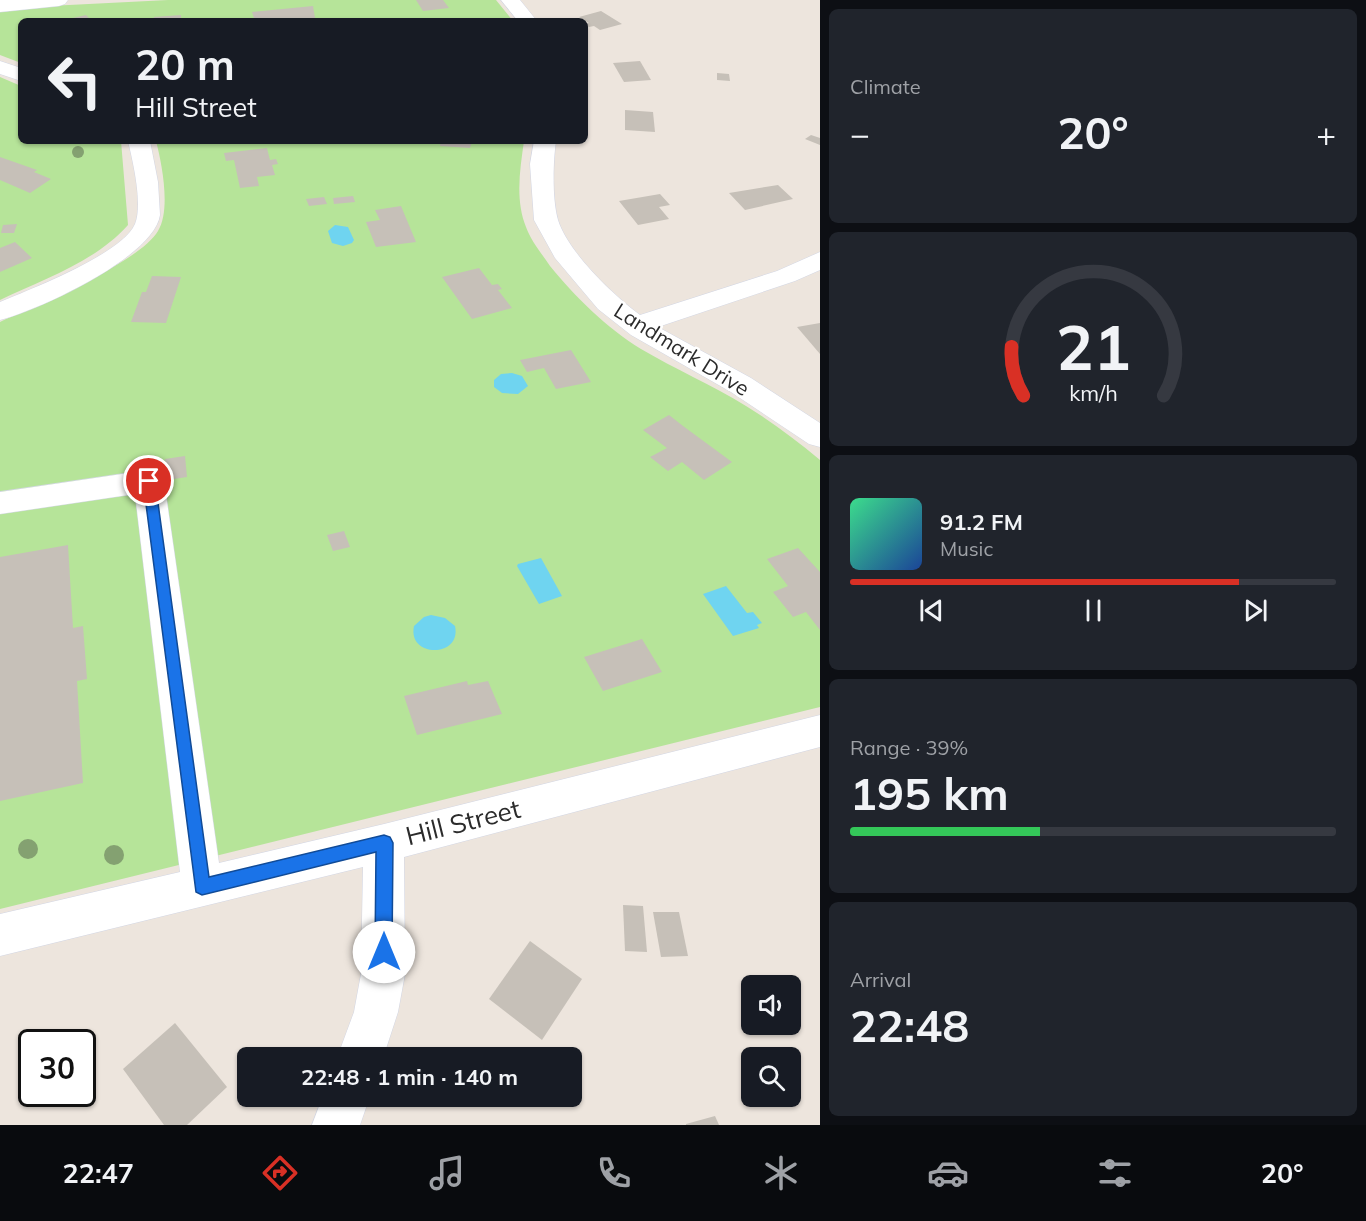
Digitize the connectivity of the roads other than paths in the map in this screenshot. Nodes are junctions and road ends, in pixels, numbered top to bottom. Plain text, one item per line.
1 (59, 0) edge
2 (510, 0) edge
3 (0, 6) edge
4 (525, 18) edge
5 (0, 67) edge
6 (18, 74) edge
7 (139, 144) edge
8 (544, 144) edge
9 (820, 260) edge
10 (0, 312) edge
11 (636, 325) junction
12 (820, 437) edge
13 (0, 503) edge
14 (820, 731) edge
15 (384, 843) junction
16 (202, 886) junction
17 (0, 935) edge
18 (364, 1047) edge
19 (342, 1107) edge
20 (336, 1125) edge

1 - 3 street
2 - 4 street
5 - 6 street
7 - 10 street
8 - 11 street, Landmark Drive
9 - 11 street
11 - 12 street, Landmark Drive
13 - 16 street
14 - 15 street, Hill Street
15 - 16 street, Hill Street
15 - 18 street
16 - 17 street, Hill Street
19 - 20 street

